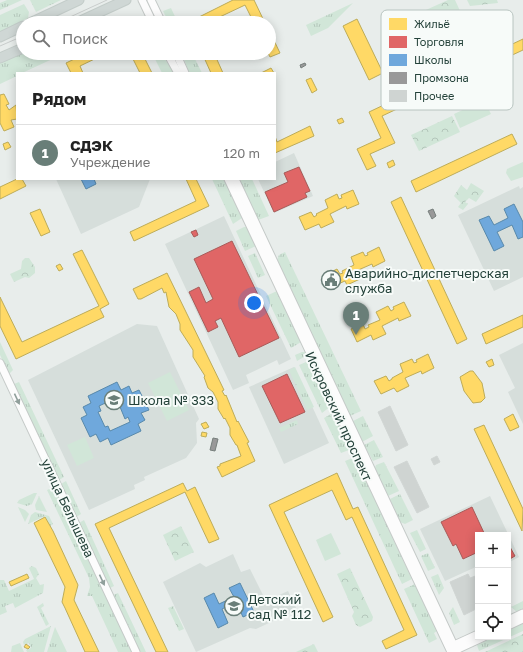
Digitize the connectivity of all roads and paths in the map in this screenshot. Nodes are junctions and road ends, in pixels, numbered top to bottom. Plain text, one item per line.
1 (79, 0) edge
2 (126, 0) edge
3 (142, 0) edge
4 (151, 0) edge
5 (45, 16) edge
6 (91, 16) edge
7 (150, 16) edge
8 (159, 16) edge
9 (16, 29) edge
10 (0, 37) edge
11 (16, 51) edge
12 (0, 58) edge
13 (171, 60) edge
14 (179, 60) edge
15 (177, 72) edge
16 (185, 72) edge
17 (228, 180) edge
18 (235, 180) edge
19 (0, 363) edge
20 (523, 613) edge
21 (511, 619) edge
22 (523, 619) edge
23 (511, 625) edge
24 (475, 636) edge
25 (477, 640) edge
26 (452, 650) edge
27 (136, 652) edge

1 - 5 main road
2 - 6 main road
3 - 7 street
4 - 8 street
9 - 10 main road
11 - 12 main road
13 - 15 street
14 - 16 street
17 - 26 street, Искровский проспект
18 - 26 street, Искровский проспект
19 -> 27 street, улица Белышева
20 - 21 street
22 - 23 street
24 - 26 street
25 - 26 street

